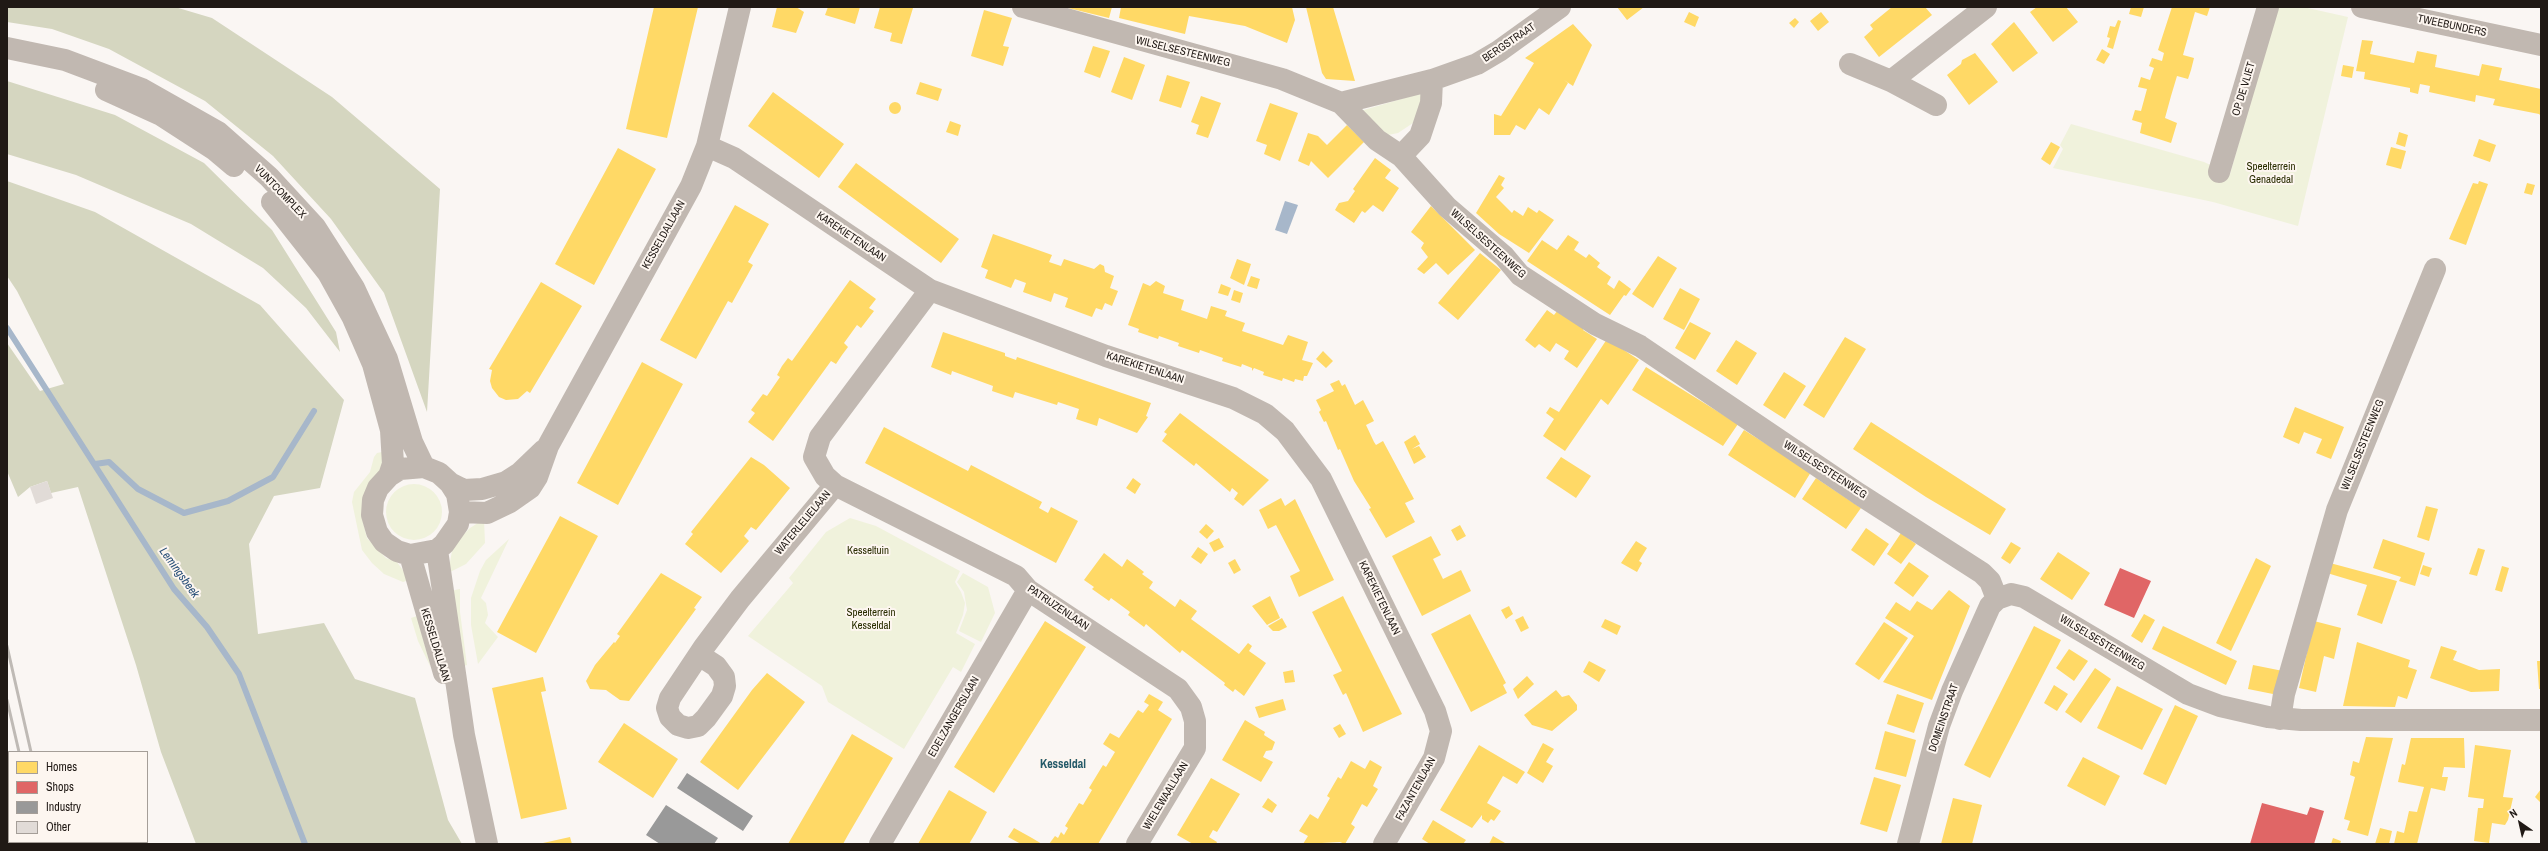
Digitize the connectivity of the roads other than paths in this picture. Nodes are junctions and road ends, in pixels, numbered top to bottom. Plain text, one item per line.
1 (740, 7) edge
2 (1023, 7) edge
3 (1560, 7) edge
4 (1986, 7) edge
5 (2268, 7) edge
6 (2362, 7) edge
7 (2541, 45) edge
8 (7, 48) edge
9 (7, 62) edge
10 (1850, 64) dead end
11 (1432, 80) junction
12 (1891, 81) junction
13 (1341, 103) junction
14 (1936, 105) dead end
15 (707, 146) junction
16 (1401, 156) junction
17 (2219, 172) dead end
18 (2435, 269) dead end
19 (930, 290) junction
20 (548, 446) junction
21 (424, 467) junction
22 (389, 476) junction
23 (450, 483) junction
24 (835, 485) junction
25 (460, 512) junction
26 (437, 550) junction
27 (410, 555) junction
28 (1028, 590) junction
29 (1997, 599) junction
30 (699, 655) dead end
31 (2280, 719) junction
32 (2541, 720) edge
33 (1441, 731) joint
34 (464, 735) junction
35 (1195, 748) joint
36 (487, 844) edge
37 (880, 844) edge
38 (1137, 844) edge
39 (1384, 844) edge
40 (1908, 844) edge

1 - 15 street, KESSELDALLAAN
2 - 13 street, WILSELSESTEENWEG
3 - 11 street, BERGSTRAAT
4 - 12 street
5 - 17 street, OP DE VLIET
6 - 7 street, TWEEBUNDERS
8 - 21 street, VUNTCOMPLEX
9 - 22 street, VUNTCOMPLEX
10 - 12 street
11 - 13 street
11 - 16 street
12 - 14 street
13 - 16 street, WILSELSESTEENWEG
15 - 19 street, KAREKIETENLAAN
15 - 20 street, KESSELDALLAAN
16 - 29 street, WILSELSESTEENWEG
18 - 31 street, WILSELSESTEENWEG
19 - 24 street, WATERLELIELAAN
19 - 33 street, KAREKIETENLAAN
20 - 23 street, KESSELDALLAAN
20 - 25 street, KESSELDALLAAN
21 - 22 street
21 - 23 street, KESSELDALLAAN
22 - 27 street
23 - 25 street, KESSELDALLAAN
24 - 28 street, PATRIJZENLAAN
24 - 30 street, WATERLELIELAAN
25 - 26 street, KESSELDALLAAN
26 - 27 street
26 - 34 street, KESSELDALLAAN
27 - 34 street, KESSELDALLAAN
28 - 35 street, PATRIJZENLAAN
28 - 37 street, EDELZANGERSLAAN
29 - 31 street, WILSELSESTEENWEG
29 - 40 street, DOMEINSTRAAT
31 - 32 street, WILSELSESTEENWEG
33 - 39 street, FAZANTENLAAN
34 - 36 street, KESSELDALLAAN
35 - 38 street, WIELEWAALLAAN

